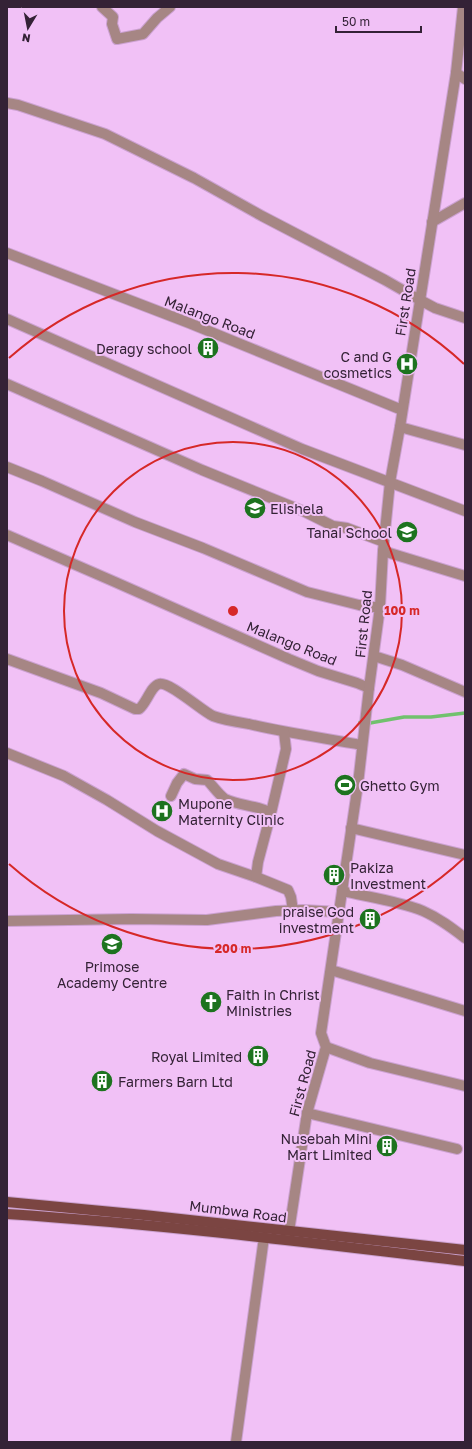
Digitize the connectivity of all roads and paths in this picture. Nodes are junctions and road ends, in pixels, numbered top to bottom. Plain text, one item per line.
1 (102, 7) edge
2 (170, 7) edge
3 (463, 7) edge
4 (456, 73) junction
5 (465, 79) edge
6 (7, 103) edge
7 (465, 203) edge
8 (432, 222) junction
9 (7, 253) edge
10 (420, 300) junction
11 (465, 318) edge
12 (7, 319) edge
13 (7, 384) edge
14 (402, 410) junction
15 (400, 427) junction
16 (465, 445) edge
17 (7, 467) edge
18 (390, 482) junction
19 (465, 511) edge
20 (7, 535) edge
21 (384, 547) junction
22 (465, 576) edge
23 (380, 607) junction
24 (374, 656) junction
25 (7, 659) edge
26 (368, 688) junction
27 (465, 692) edge
28 (284, 732) junction
29 (362, 745) junction
30 (7, 753) edge
31 (170, 796) dead end
32 (272, 813) junction
33 (351, 828) junction
34 (465, 855) edge
35 (256, 877) junction
36 (342, 891) junction
37 (293, 911) junction
38 (339, 912) junction
39 (7, 921) edge
40 (465, 938) edge
41 (331, 970) junction
42 (465, 1011) edge
43 (326, 1047) junction
44 (465, 1086) edge
45 (307, 1113) junction
46 (457, 1149) dead end
47 (7, 1202) edge
48 (7, 1214) edge
49 (264, 1233) junction
50 (288, 1236) junction
51 (465, 1250) edge
52 (465, 1261) edge
53 (236, 1442) edge

1 - 2 street
3 - 4 street, First Road
4 - 5 street
4 - 8 street, First Road
6 - 10 street
7 - 8 street
8 - 10 street, First Road
9 - 14 street, Malango Road
10 - 11 street
10 - 14 street, First Road
12 - 18 street
13 - 21 street
14 - 15 street, First Road
15 - 16 street
15 - 18 street, First Road
17 - 23 street
18 - 19 street
18 - 21 street, First Road
20 - 26 street, Malango Road
21 - 22 street
21 - 23 street, First Road
23 - 24 street, First Road
24 - 26 street, First Road
24 - 27 street
25 - 28 street
26 - 29 street, First Road
28 - 29 street
28 - 32 street
29 - 33 street, First Road
30 - 35 street
31 - 32 street
32 - 35 street
33 - 34 street
33 - 36 street, First Road
35 - 37 street
36 - 38 street, First Road
36 - 40 street
37 - 38 street
37 - 39 street
38 - 41 street, First Road
41 - 42 street
41 - 43 street, First Road
43 - 44 street
43 - 45 street, First Road
45 - 46 street
45 - 50 street, First Road
47 - 49 main road, Mumbwa Road
48 - 49 main road, Mumbwa Road
49 - 50 main road, Mumbwa Road
49 - 53 street
50 - 51 main road, Mumbwa Road
50 - 52 main road, Mumbwa Road

